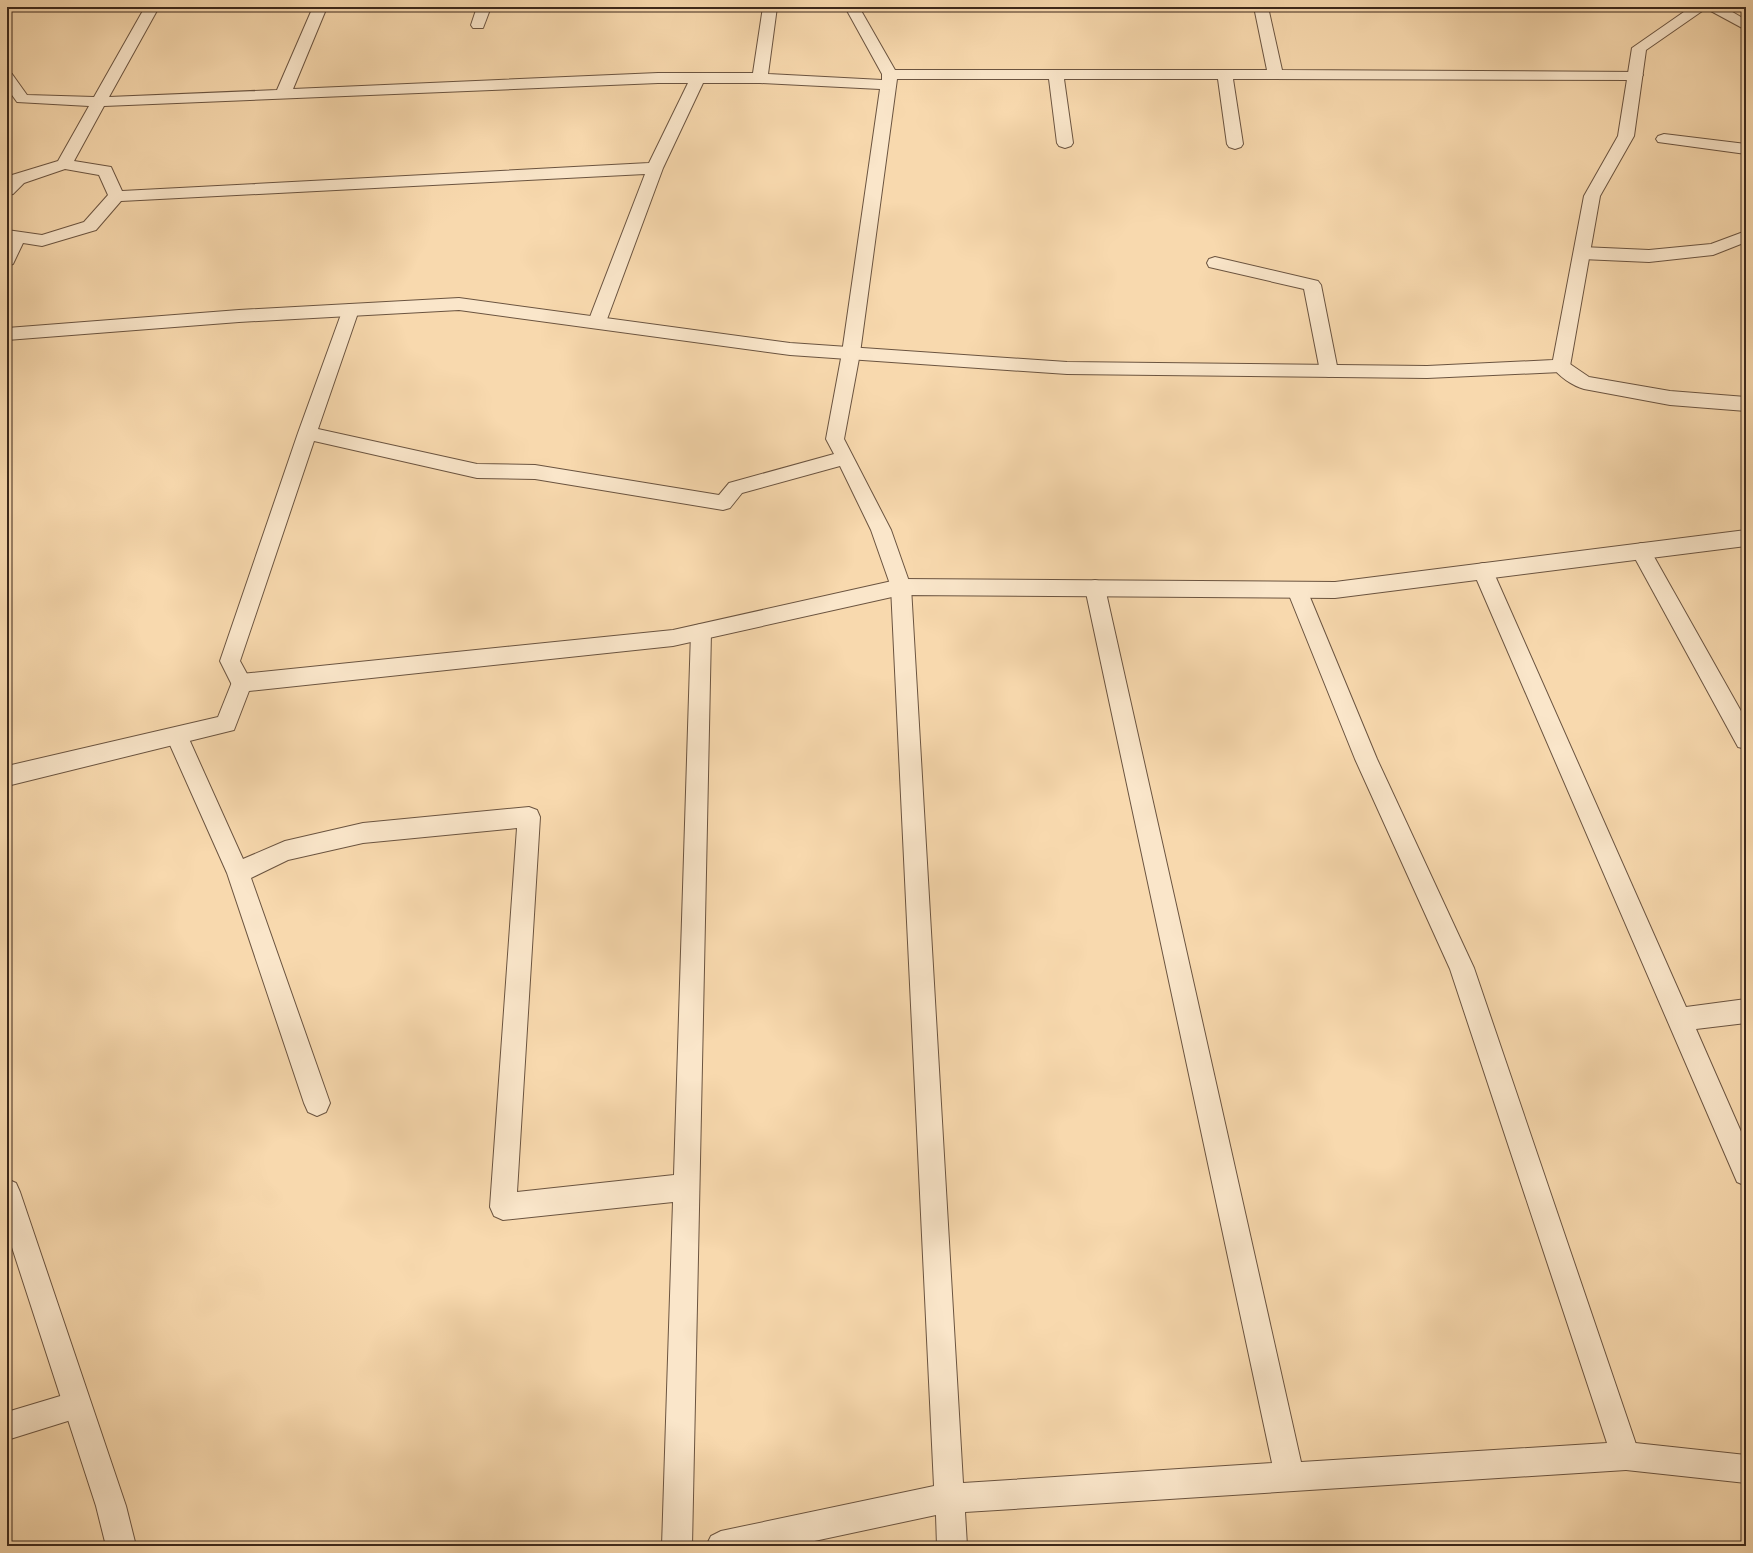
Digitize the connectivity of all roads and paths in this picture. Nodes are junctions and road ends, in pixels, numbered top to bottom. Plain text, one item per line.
1 (152, 7) edge
2 (320, 7) edge
3 (484, 7) edge
4 (770, 7) edge
5 (852, 7) edge
6 (1261, 7) edge
7 (1701, 7) edge
8 (1714, 7) edge
9 (478, 25) dead end
10 (1746, 26) edge
11 (1056, 74) junction
12 (1225, 74) junction
13 (1275, 74) junction
14 (1635, 75) junction
15 (7, 77) edge
16 (698, 78) junction
17 (760, 78) junction
18 (889, 80) junction
19 (283, 94) junction
20 (99, 102) junction
21 (1664, 139) dead end
22 (1065, 143) dead end
23 (1235, 144) dead end
24 (1746, 149) edge
25 (64, 164) junction
26 (655, 168) junction
27 (8, 188) edge
28 (116, 196) junction
29 (12, 236) edge
30 (1746, 236) edge
31 (1582, 253) junction
32 (7, 260) edge
33 (1215, 263) dead end
34 (350, 310) junction
35 (597, 322) junction
36 (7, 334) edge
37 (851, 354) junction
38 (1561, 366) junction
39 (1329, 371) junction
40 (1746, 404) edge
41 (306, 432) junction
42 (845, 458) junction
43 (1746, 538) edge
44 (1641, 551) junction
45 (1483, 571) junction
46 (901, 587) junction
47 (1095, 588) junction
48 (1296, 590) junction
49 (700, 632) junction
50 (241, 683) junction
51 (176, 736) junction
52 (1746, 740) edge
53 (7, 776) edge
54 (238, 873) junction
55 (1746, 1011) edge
56 (1679, 1020) junction
57 (317, 1103) dead end
58 (1746, 1173) edge
59 (687, 1187) junction
60 (7, 1192) edge
61 (77, 1405) junction
62 (7, 1426) edge
63 (1626, 1456) junction
64 (1746, 1470) edge
65 (1290, 1478) junction
66 (949, 1498) junction
67 (120, 1546) edge
68 (677, 1546) edge
69 (721, 1546) edge
70 (952, 1546) edge

1 - 20 street
2 - 19 street
3 - 9 street
4 - 17 street
5 - 18 street
6 - 13 street
7 - 14 street
8 - 10 street
11 - 12 street
11 - 18 street
11 - 22 street
12 - 13 street
12 - 23 street
13 - 14 street
14 - 31 street
15 - 20 street
16 - 17 street
16 - 19 street
16 - 26 street
17 - 18 street
18 - 37 street
19 - 20 street
20 - 25 street
21 - 24 street
25 - 27 street
25 - 28 street
26 - 28 street
26 - 35 street
28 - 29 street
29 - 32 street
30 - 31 street
31 - 38 street
33 - 39 street
34 - 35 street
34 - 36 street
34 - 41 street
35 - 37 street
37 - 39 street
37 - 42 street
38 - 39 street
38 - 40 street
41 - 42 street
41 - 50 street
42 - 46 street
43 - 44 street
44 - 45 street
44 - 52 street
45 - 48 street
45 - 56 street
46 - 47 street
46 - 49 street
46 - 66 street
47 - 48 street
47 - 65 street
48 - 63 street
49 - 50 street
49 - 59 street
50 - 51 street
51 - 53 street
51 - 54 street
54 - 57 street
54 - 59 street
55 - 56 street
56 - 58 street
59 - 68 street
60 - 61 street
61 - 62 street
61 - 67 street
63 - 64 street
63 - 65 street
65 - 66 street
66 - 69 street
66 - 70 street

